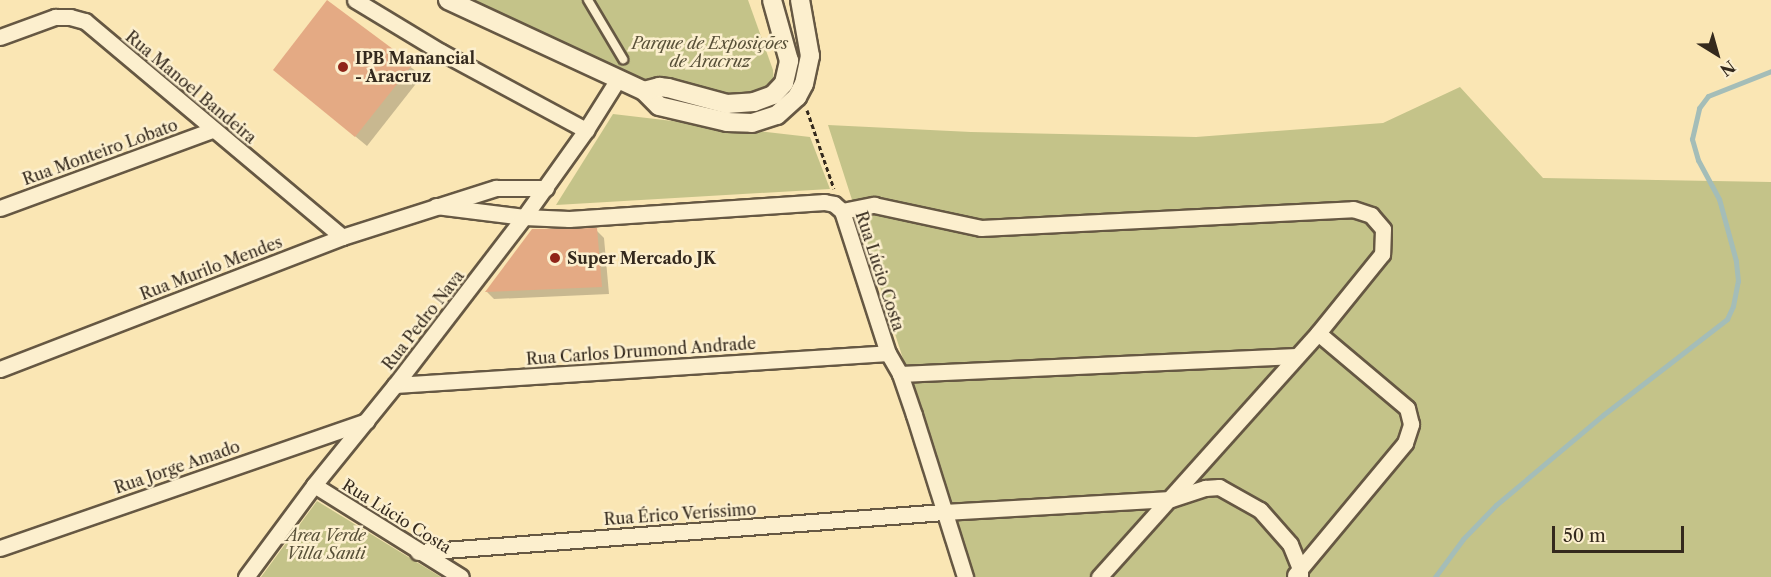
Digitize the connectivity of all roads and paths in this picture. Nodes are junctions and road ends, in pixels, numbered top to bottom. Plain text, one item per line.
1 (355, 0) edge
2 (448, 0) edge
3 (588, 0) edge
4 (772, 0) edge
5 (800, 0) edge
6 (0, 37) edge
7 (623, 59) dead end
8 (618, 79) junction
9 (644, 91) junction
10 (801, 92) junction
11 (212, 130) junction
12 (586, 130) junction
13 (546, 188) junction
14 (436, 206) junction
15 (0, 208) edge
16 (842, 211) junction
17 (524, 218) junction
18 (342, 237) junction
19 (1318, 333) junction
20 (888, 353) junction
21 (1298, 356) junction
22 (0, 369) edge
23 (900, 374) junction
24 (395, 385) junction
25 (367, 421) junction
26 (314, 485) junction
27 (1171, 499) junction
28 (944, 512) junction
29 (0, 548) edge
30 (418, 552) junction
31 (1298, 574) edge
32 (246, 577) edge
33 (461, 577) edge
34 (965, 577) edge
35 (1100, 577) edge

1 - 12 street
2 - 8 street
3 - 7 lane
4 - 9 street
5 - 10 street
6 - 11 street, Rua Manoel Bandeira
8 - 9 street
8 - 12 street, Rua Pedro Nava
9 - 10 street
10 - 16 path
11 - 15 street, Rua Monteiro Lobato
11 - 18 street, Rua Manoel Bandeira
12 - 13 street, Rua Pedro Nava
13 - 14 street, Rua Murilo Mendes
13 - 17 street, Rua Pedro Nava
14 - 17 street, Rua Murilo Mendes
14 - 18 street, Rua Murilo Mendes
16 - 17 street, Rua Lúcio Costa
16 - 19 street
16 - 20 street, Rua Lúcio Costa
17 - 24 street, Rua Pedro Nava
18 - 22 street, Rua Murilo Mendes
19 - 21 street
19 - 31 street
20 - 23 street, Rua Lúcio Costa
20 - 24 street, Rua Carlos Drumond Andrade
21 - 23 street
21 - 27 street
23 - 28 street, Rua Lúcio Costa
24 - 25 street, Rua Pedro Nava
25 - 26 street, Rua Pedro Nava
25 - 29 street, Rua Jorge Amado
26 - 30 street, Rua Lúcio Costa
26 - 32 street, Rua Pedro Nava
27 - 28 street, Rua Érico Veríssimo
27 - 31 street
27 - 35 street
28 - 30 street, Rua Érico Veríssimo
28 - 34 street, Rua Lúcio Costa
30 - 33 street, Rua Lúcio Costa

